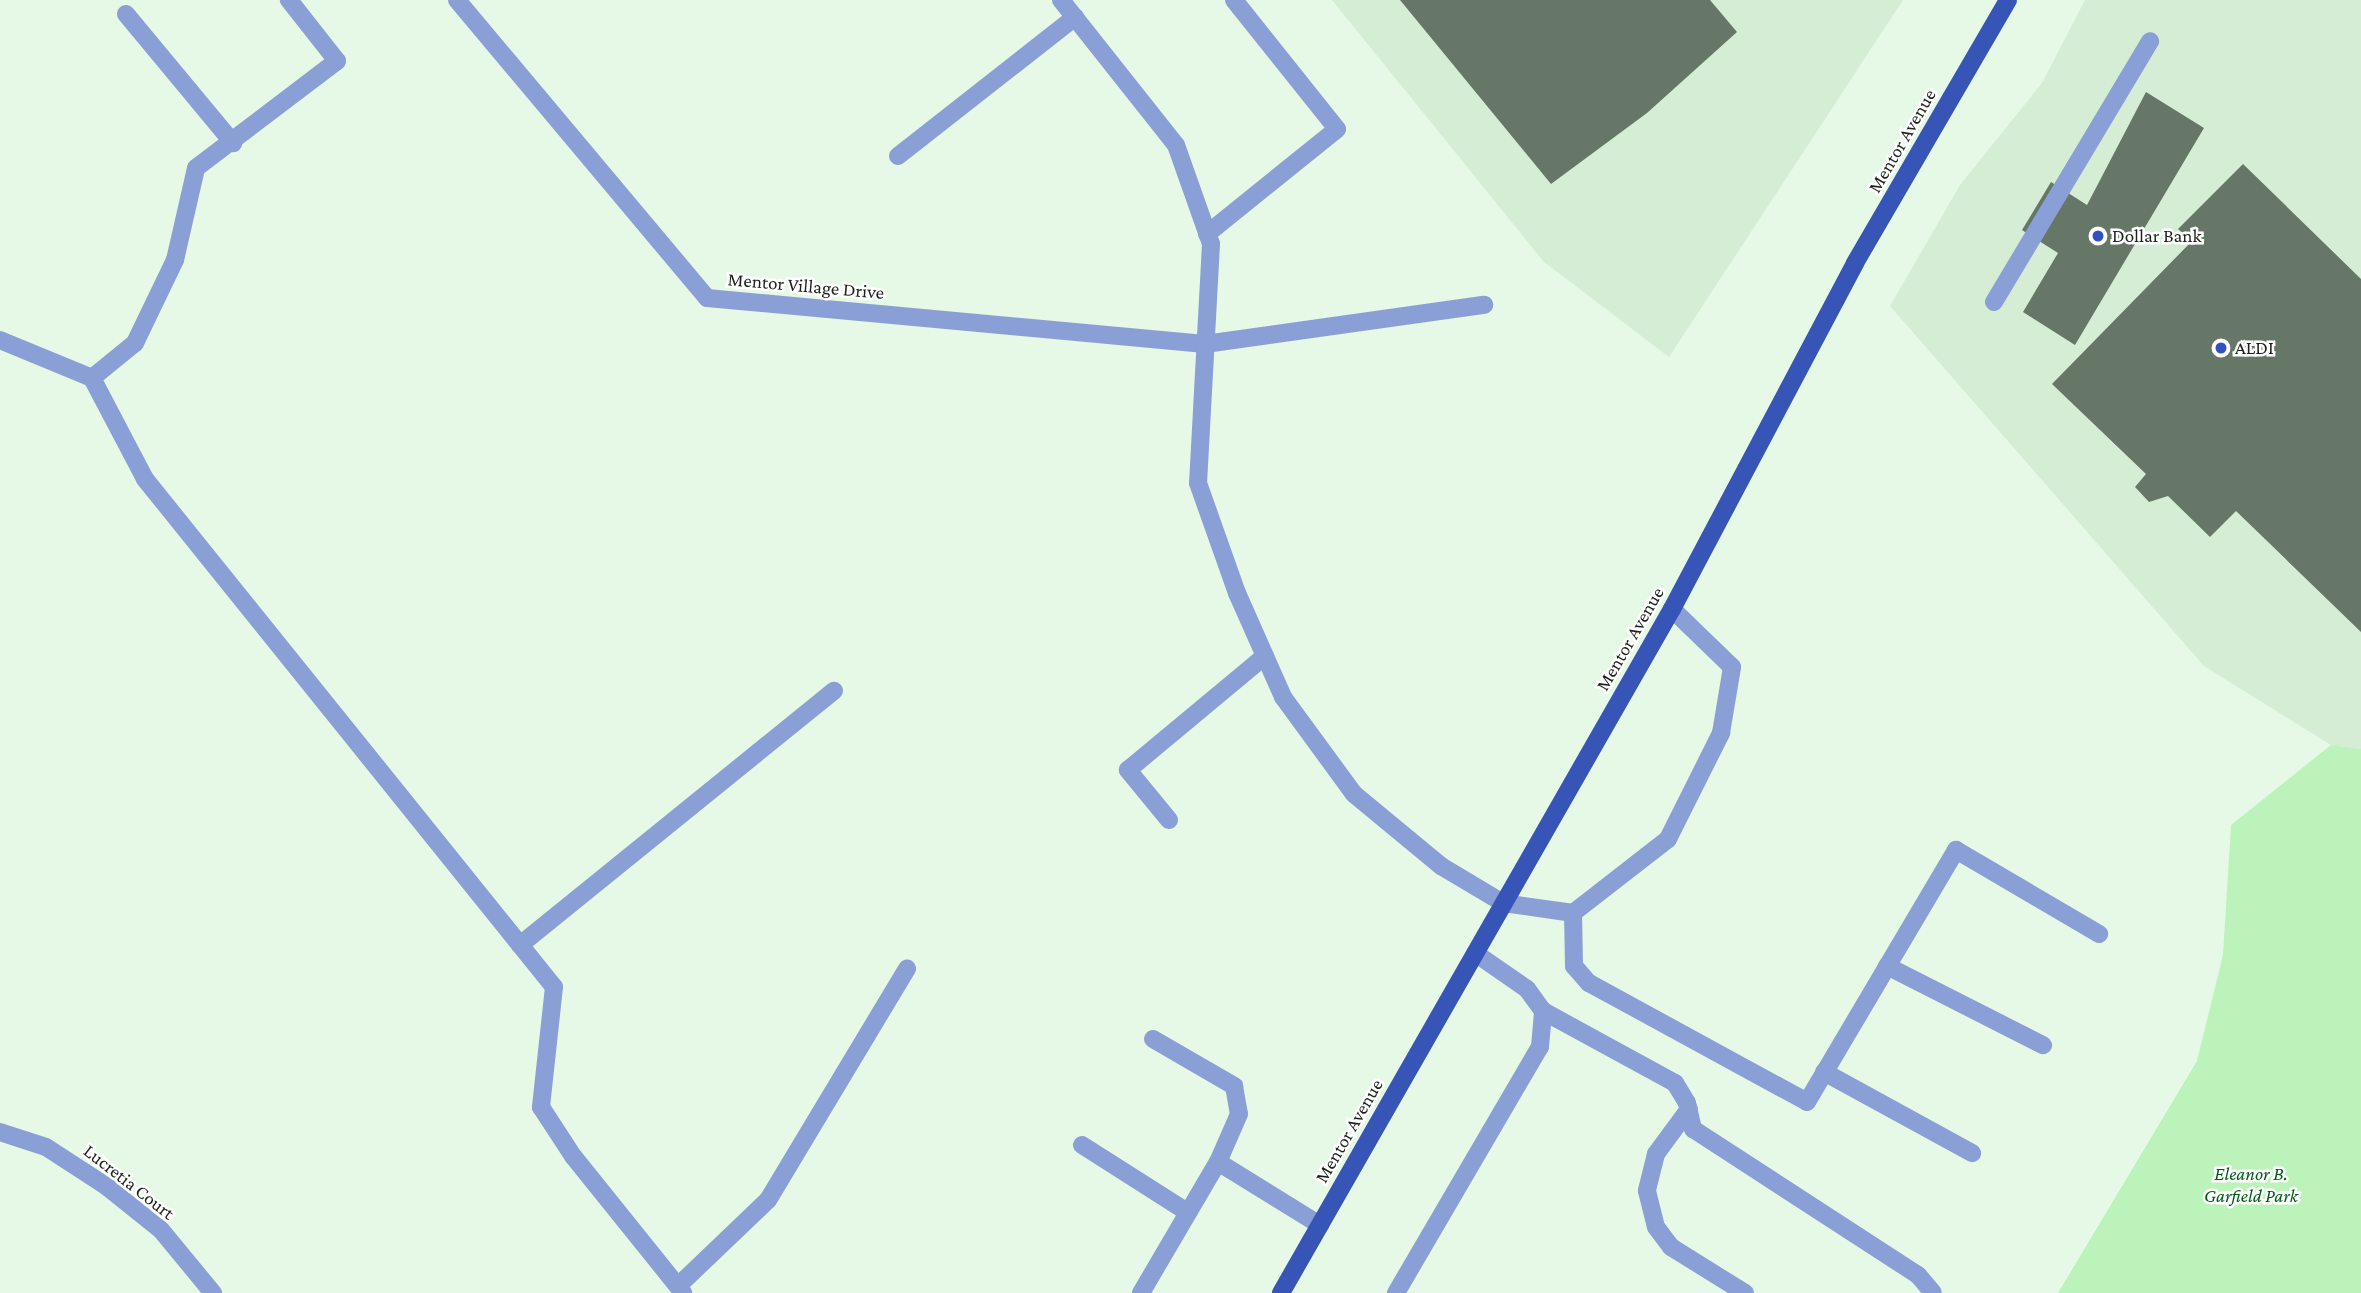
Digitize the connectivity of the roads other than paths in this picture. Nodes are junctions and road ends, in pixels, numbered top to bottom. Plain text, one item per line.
1 (289, 0) edge
2 (457, 0) edge
3 (1061, 0) edge
4 (1234, 0) edge
5 (2008, 0) edge
6 (126, 14) dead end
7 (1074, 17) junction
8 (2150, 41) dead end
9 (233, 143) junction
10 (898, 156) dead end
11 (1207, 234) junction
12 (1994, 302) dead end
13 (1484, 305) dead end
14 (0, 340) edge
15 (1205, 344) junction
16 (92, 378) junction
17 (1672, 609) junction
18 (1265, 656) junction
19 (834, 691) dead end
20 (1169, 820) dead end
21 (1503, 903) junction
22 (1573, 913) junction
23 (2099, 934) dead end
24 (520, 945) junction
25 (1475, 953) junction
26 (1887, 965) junction
27 (907, 969) dead end
28 (1543, 1011) junction
29 (1153, 1039) dead end
30 (2043, 1045) dead end
31 (1824, 1072) junction
32 (1689, 1109) junction
33 (0, 1132) edge
34 (1082, 1145) dead end
35 (1972, 1153) dead end
36 (1218, 1162) junction
37 (1187, 1212) junction
38 (1320, 1225) junction
39 (681, 1289) edge
40 (213, 1293) edge
41 (1141, 1293) edge
42 (1282, 1293) edge
43 (1396, 1293) edge
44 (1745, 1293) edge
45 (1933, 1293) edge

1 - 9 street
2 - 15 street, Mentor Village Drive
3 - 7 street
4 - 11 street
5 - 17 main road, Mentor Avenue
6 - 9 street
7 - 10 street
7 - 11 street
8 - 12 street
9 - 16 street
11 - 15 street
13 - 15 street, Mentor Village Drive
14 - 16 street
15 - 18 street
16 - 24 street
17 - 21 main road, Mentor Avenue
17 - 22 street
18 - 20 street
18 - 21 street
19 - 24 street
21 - 22 street
21 - 25 main road, Mentor Avenue
22 - 31 street
23 - 26 street
24 - 39 street
25 - 28 street
25 - 38 main road, Mentor Avenue
26 - 30 street
26 - 31 street
27 - 39 street
28 - 32 street
28 - 43 street
29 - 36 street
31 - 35 street
32 - 44 street
32 - 45 street
33 - 40 street, Lucretia Court
34 - 37 street
36 - 37 street
36 - 38 street
37 - 41 street
38 - 42 main road, Mentor Avenue

